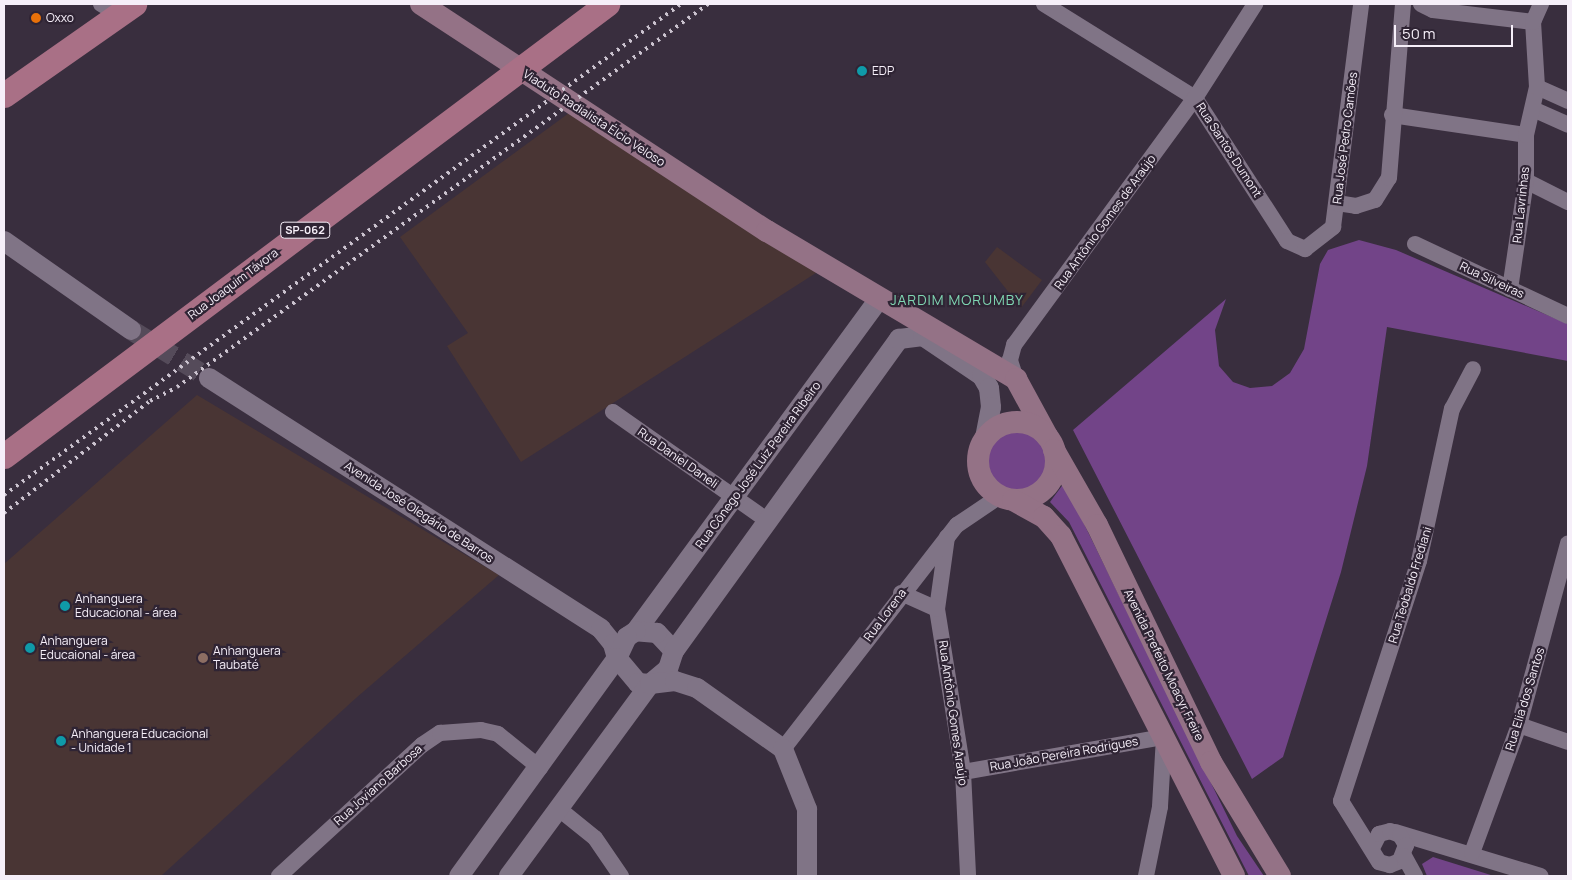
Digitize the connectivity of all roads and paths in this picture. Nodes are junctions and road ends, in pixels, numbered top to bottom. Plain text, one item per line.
1 (421, 4) edge
2 (607, 4) edge
3 (1044, 4) edge
4 (1255, 4) edge
5 (1362, 4) edge
6 (1403, 4) edge
7 (1422, 4) edge
8 (1541, 4) edge
9 (118, 7) edge
10 (1533, 22) junction
11 (1537, 87) junction
12 (4, 95) edge
13 (1195, 98) junction
14 (1568, 101) edge
15 (1535, 110) junction
16 (1392, 115) junction
17 (1568, 125) edge
18 (1526, 135) junction
19 (1526, 181) junction
20 (1568, 202) edge
21 (1337, 203) junction
22 (4, 242) edge
23 (1415, 244) dead end
24 (1296, 248) joint
25 (1510, 289) junction
26 (880, 298) junction
27 (1568, 316) edge
28 (131, 330) tunnel mouth
29 (1014, 346) junction
30 (977, 358) junction
31 (1473, 369) dead end
32 (208, 378) tunnel mouth
33 (1016, 380) junction
34 (613, 412) dead end
35 (985, 438) junction
36 (1050, 443) junction
37 (4, 456) edge
38 (734, 496) junction
39 (1006, 498) junction
40 (768, 521) junction
41 (947, 537) junction
42 (1568, 542) edge
43 (1563, 588) edge
44 (901, 593) junction
45 (937, 609) junction
46 (636, 631) junction
47 (674, 651) junction
48 (617, 658) junction
49 (650, 684) junction
50 (1519, 725) junction
51 (1164, 737) junction
52 (1568, 742) edge
53 (783, 749) junction
54 (540, 768) junction
55 (963, 772) junction
56 (1345, 807) junction
57 (560, 809) junction
58 (1389, 832) junction
59 (1437, 843) junction
60 (1372, 848) junction
61 (1405, 853) junction
62 (1472, 853) junction
63 (1384, 864) junction
64 (279, 876) edge
65 (459, 876) edge
66 (510, 876) edge
67 (621, 876) edge
68 (807, 876) edge
69 (968, 876) edge
70 (1146, 876) edge
71 (1234, 876) edge
72 (1280, 876) edge
73 (1398, 876) edge
74 (1415, 876) edge
75 (1540, 876) edge

1 - 26 main road, Viaduto Radialista Élcio Veloso
2 - 37 main road, Rua Joaquim Távora / SP-062
3 - 13 street, Rua Santos Dumont
4 - 13 street, Rua Antônio Gomes de Araújo
5 - 21 street, Rua José Pedro Camões
6 - 16 street
7 - 10 street
8 - 10 street, Rua Lavrinhas
9 - 12 main road
10 - 11 street, Rua Lavrinhas
11 - 14 street
11 - 15 street, Rua Lavrinhas
13 - 24 street, Rua Santos Dumont
13 - 29 street, Rua Antônio Gomes de Araújo
15 - 17 street
15 - 18 street, Rua Lavrinhas
16 - 18 street
16 - 21 street
18 - 19 street, Rua Lavrinhas
19 - 20 street
19 - 25 street, Rua Lavrinhas
21 - 24 street, Rua José Pedro Camões
22 - 28 street
23 - 25 street, Rua Silveiras
25 - 27 street, Rua Silveiras
26 - 30 main road, Viaduto Radialista Élcio Veloso
26 - 38 street, Rua Cônego José Luiz Pereira Ribeiro
29 - 30 street
29 - 33 street
30 - 33 main road
31 - 56 street, Rua Teobaldo Frediani
32 - 48 street, Avenida José Olegário de Barros
33 - 36 main road, Avenida Prefeito Moacyr Freire
34 - 38 street, Rua Daniel Daneli
35 - 36 main road
35 - 39 main road
35 - 40 street
36 - 39 main road
36 - 72 main road, Avenida Prefeito Moacyr Freire
38 - 40 street, Rua Daniel Daneli
38 - 46 street, Rua Cônego José Luiz Pereira Ribeiro
39 - 41 street, Rua Lorena
39 - 51 main road
40 - 47 street
41 - 44 street, Rua Lorena
41 - 45 street, Rua Antônio Gomes Araújo
42 - 43 street, Rua Elia dos Santos
43 - 50 street, Rua Elia dos Santos
44 - 45 street
44 - 53 street, Rua Lorena
45 - 55 street, Rua Antônio Gomes Araújo
46 - 47 street
46 - 48 street, Rua Cônego José Luiz Pereira Ribeiro
47 - 49 street
48 - 49 street
48 - 54 street, Rua Cônego José Luiz Pereira Ribeiro
49 - 53 street
49 - 57 street
50 - 52 street
50 - 62 street, Rua Elia dos Santos
51 - 55 street, Rua João Pereira Rodrigues
51 - 70 street
51 - 71 main road
53 - 68 street
54 - 64 street, Rua Joviano Barbosa
54 - 65 street, Rua Cônego José Luiz Pereira Ribeiro
55 - 69 street, Rua Antônio Gomes Araújo
56 - 58 street
56 - 60 street
57 - 66 street
57 - 67 street
58 - 59 street
58 - 60 street
58 - 61 street
59 - 61 street
59 - 62 street
60 - 63 street
61 - 63 street
61 - 74 street
62 - 75 street
63 - 73 street

